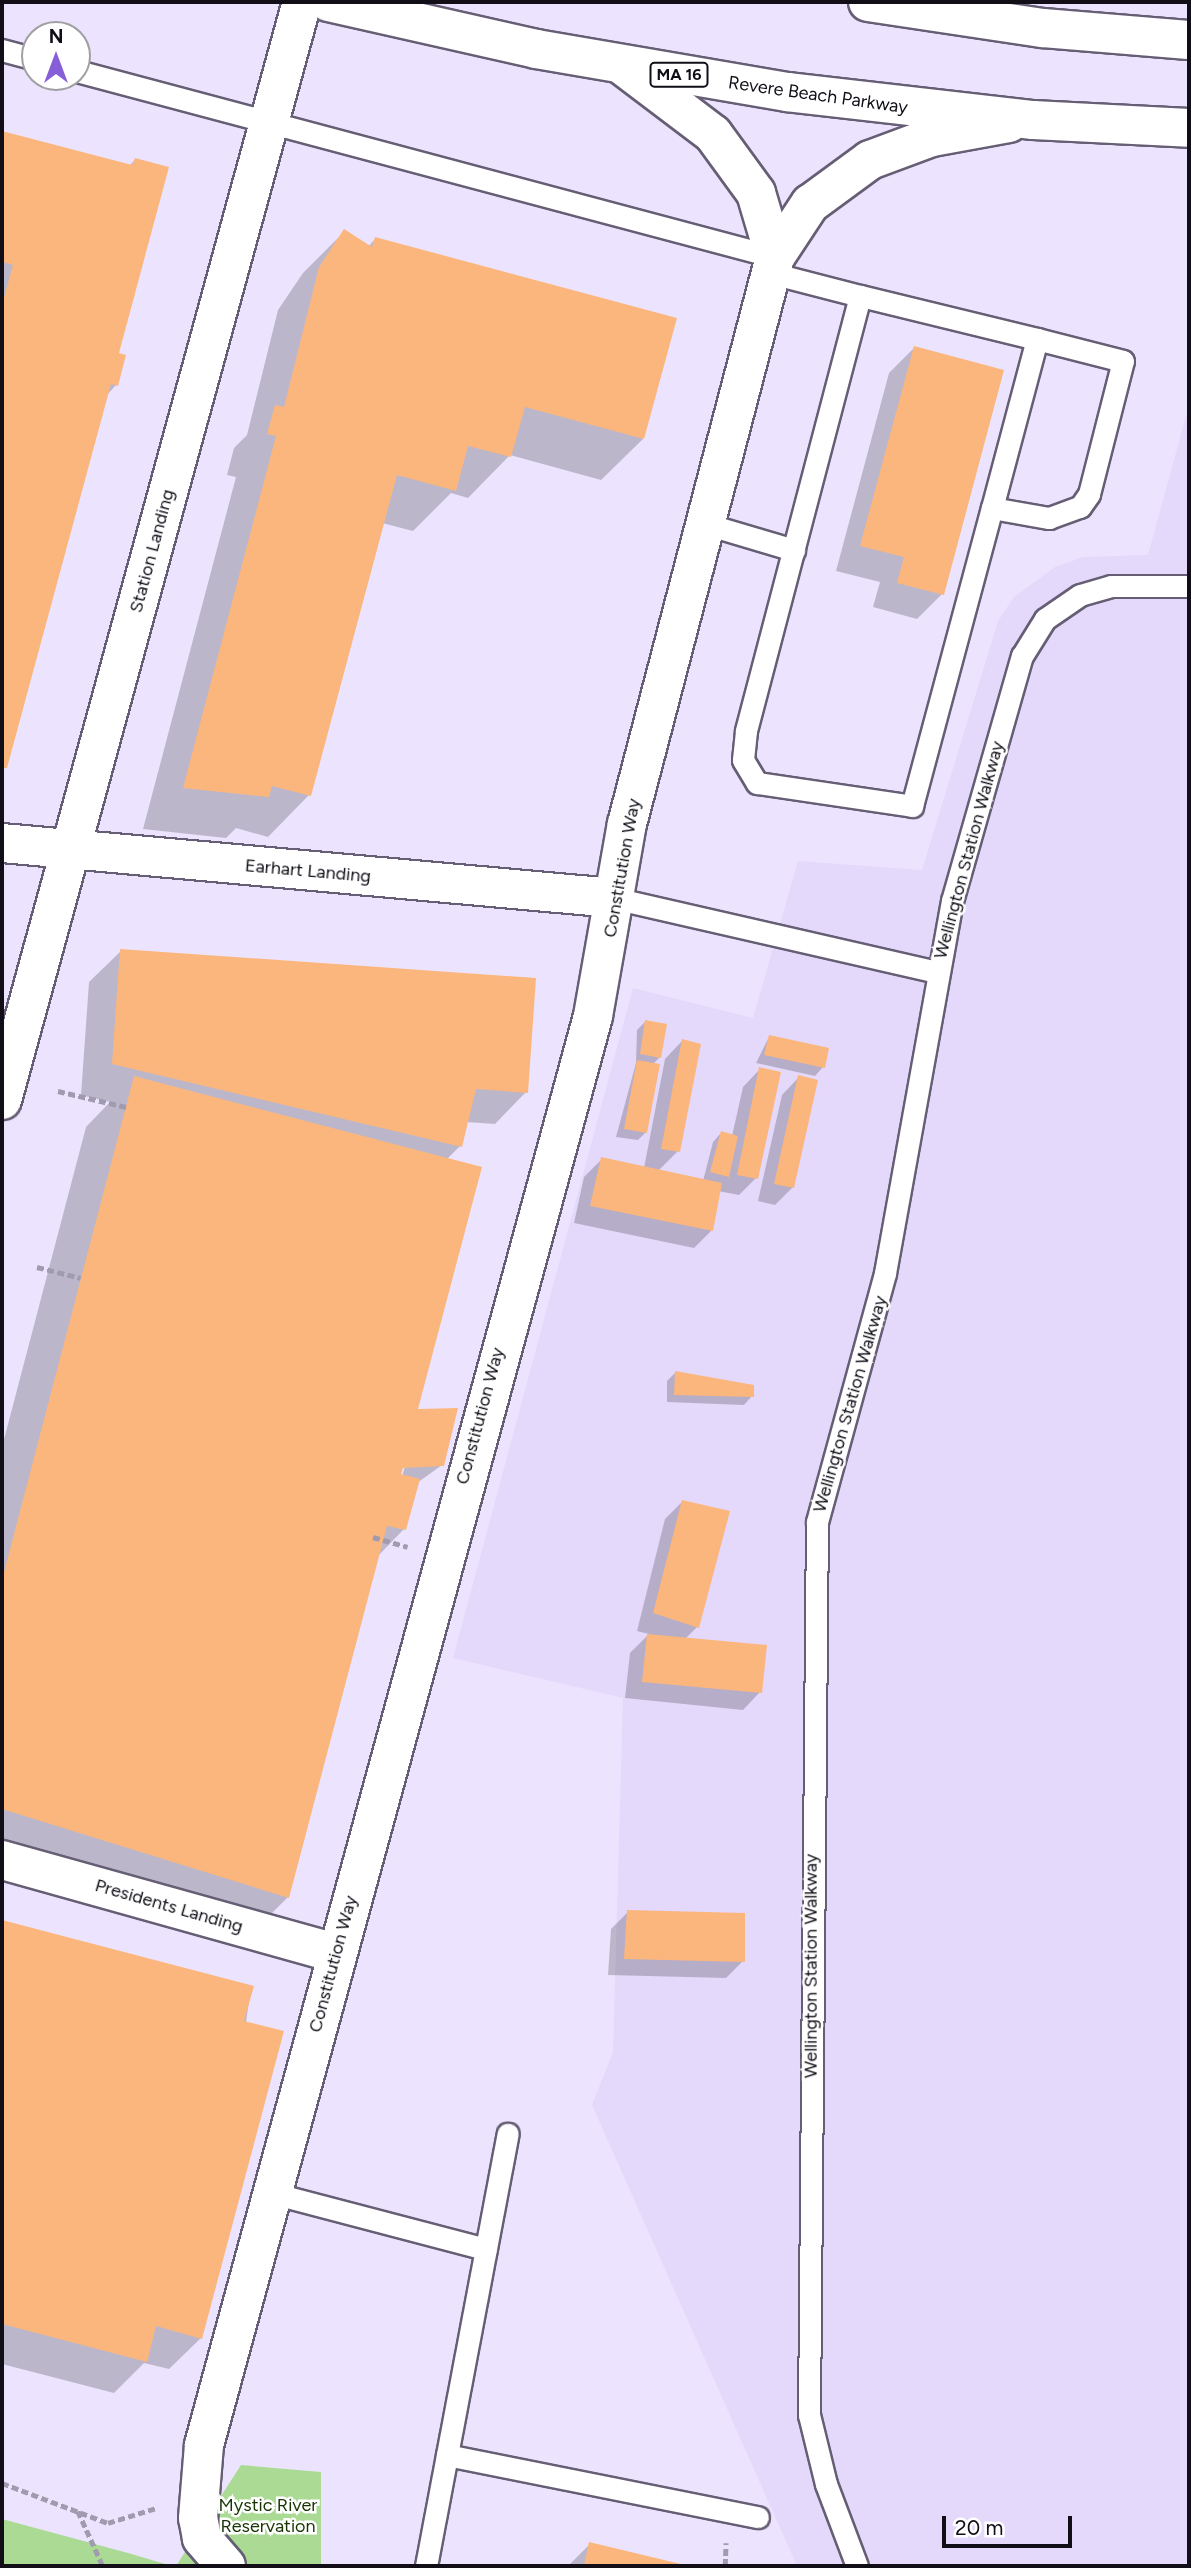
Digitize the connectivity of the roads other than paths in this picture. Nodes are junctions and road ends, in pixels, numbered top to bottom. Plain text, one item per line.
1 (302, 2) edge
2 (328, 2) edge
3 (887, 3) edge
4 (1189, 40) edge
5 (2, 50) edge
6 (21, 55) edge
7 (622, 65) junction
8 (91, 75) edge
9 (1034, 120) junction
10 (269, 124) junction
11 (1189, 128) edge
12 (773, 265) junction
13 (860, 296) junction
14 (1037, 339) junction
15 (992, 508) junction
16 (706, 524) junction
17 (794, 550) junction
18 (1189, 586) edge
19 (2, 843) edge
20 (70, 849) junction
21 (614, 898) junction
22 (937, 972) junction
23 (2, 1100) edge
24 (2, 1860) edge
25 (336, 1953) junction
26 (508, 2134) dead end
27 (272, 2193) junction
28 (486, 2249) junction
29 (447, 2455) junction
30 (758, 2517) dead end
31 (226, 2566) edge
32 (426, 2566) edge
33 (857, 2566) edge

1 - 10 main road, Station Landing
2 - 7 main road, Revere Beach Parkway / MA 16
3 - 4 main road
5 - 6 lane
7 - 9 main road, Revere Beach Parkway / MA 16
7 - 12 main road
8 - 10 lane
9 - 11 main road, Revere Beach Parkway / MA 16
9 - 12 main road, Constitution Way
10 - 12 lane
10 - 20 main road, Station Landing
12 - 13 lane
12 - 16 main road, Constitution Way
13 - 14 lane
13 - 17 lane
14 - 15 lane
14 - 15 lane
15 - 17 lane
16 - 17 lane
16 - 21 main road, Constitution Way
18 - 22 lane, Wellington Station Walkway
19 - 20 main road, Earhart Landing
20 - 21 main road, Earhart Landing
20 - 23 main road, Station Landing
21 - 22 lane
21 - 25 main road, Constitution Way
22 - 33 lane, Wellington Station Walkway
24 - 25 main road, Presidents Landing
25 - 27 main road, Constitution Way
26 - 28 lane
27 - 28 lane
27 - 31 main road, Constitution Way
28 - 29 lane
29 - 30 lane
29 - 32 lane

